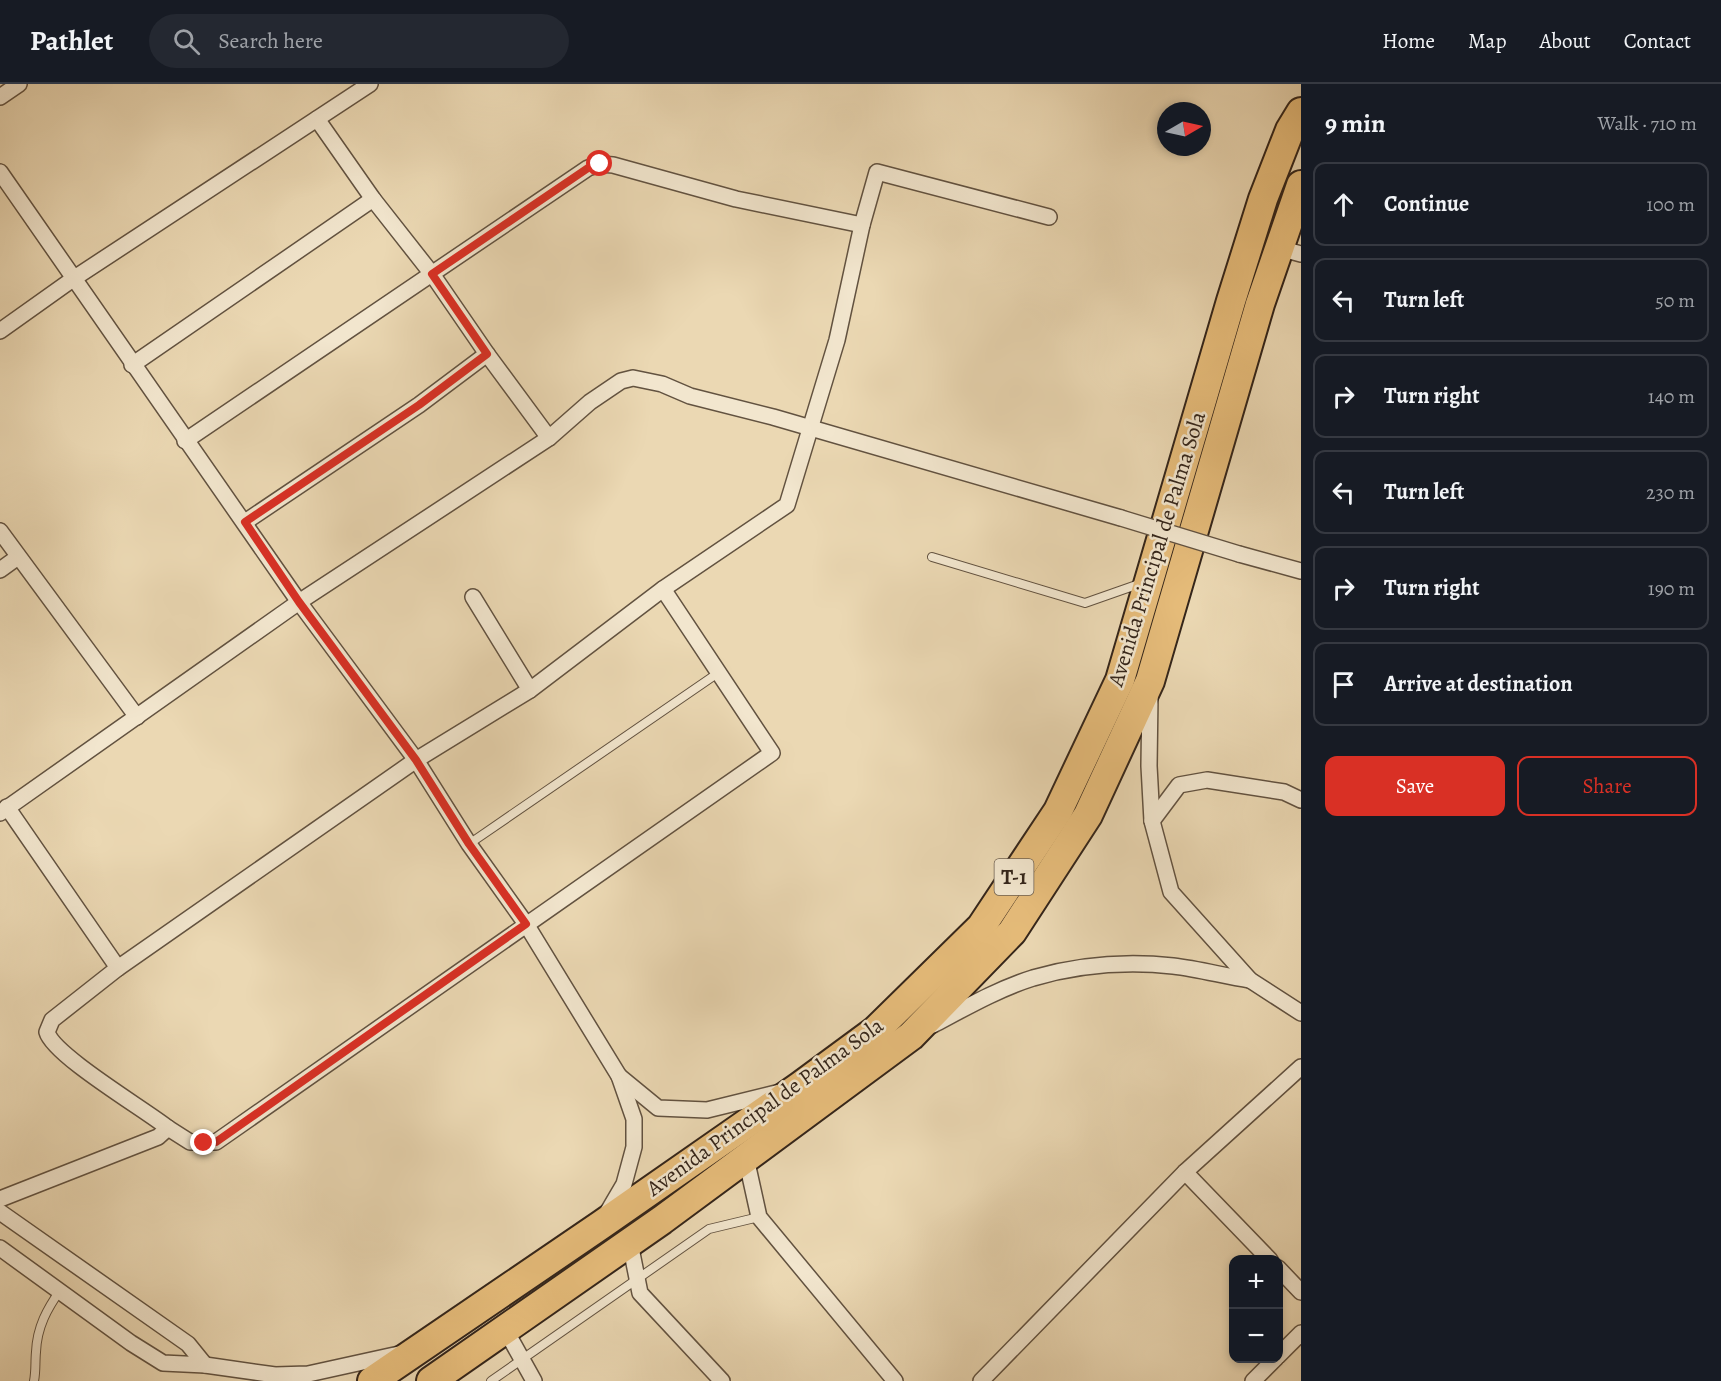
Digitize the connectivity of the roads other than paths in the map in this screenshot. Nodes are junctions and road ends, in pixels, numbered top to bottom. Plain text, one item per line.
1 (19, 84) edge
2 (370, 84) edge
3 (0, 97) edge
4 (1301, 112) edge
5 (317, 119) junction
6 (0, 172) edge
7 (1301, 185) edge
8 (373, 199) junction
9 (1049, 217) dead end
10 (862, 225) junction
11 (1290, 251) edge
12 (432, 274) junction
13 (74, 279) junction
14 (0, 332) edge
15 (487, 354) junction
16 (132, 364) junction
17 (810, 429) junction
18 (549, 438) junction
19 (185, 441) junction
20 (245, 522) junction
21 (0, 531) edge
22 (18, 557) junction
23 (932, 557) dead end
24 (0, 570) edge
25 (1301, 571) edge
26 (1149, 581) junction
27 (663, 590) junction
28 (473, 597) dead end
29 (299, 602) junction
30 (718, 673) junction
31 (1150, 681) junction
32 (530, 690) junction
33 (137, 717) junction
34 (416, 760) junction
35 (1301, 800) edge
36 (4, 810) edge
37 (1152, 821) junction
38 (469, 844) junction
39 (526, 924) junction
40 (118, 968) junction
41 (1250, 980) junction
42 (1301, 1013) edge
43 (911, 1036) junction
44 (1301, 1067) edge
45 (619, 1076) junction
46 (799, 1087) junction
47 (168, 1128) junction
48 (746, 1158) junction
49 (1185, 1172) junction
50 (0, 1199) edge
51 (0, 1212) edge
52 (759, 1217) junction
53 (601, 1225) junction
54 (630, 1243) junction
55 (0, 1248) edge
56 (1265, 1255) edge
57 (1283, 1273) edge
58 (637, 1279) junction
59 (62, 1288) junction
60 (1301, 1292) edge
61 (505, 1329) junction
62 (1301, 1334) edge
63 (417, 1350) junction
64 (1283, 1351) edge
65 (521, 1360) junction
66 (1271, 1363) edge
67 (205, 1365) junction
68 (435, 1380) edge
69 (34, 1381) edge
70 (372, 1381) edge
71 (491, 1381) edge
72 (534, 1381) edge
73 (722, 1381) edge
74 (895, 1381) edge
75 (981, 1381) edge
76 (1253, 1381) edge

1 - 3 street
2 - 5 street
4 - 26 highway, Avenida Principal de Palma Sola / T-1
5 - 8 street
5 - 13 street
6 - 13 street
7 - 11 highway, Avenida Principal de Palma Sola / T-1
8 - 12 street
8 - 16 street
9 - 10 street
10 - 12 street
10 - 17 street
11 - 31 highway, Avenida Principal de Palma Sola / T-1
12 - 15 street
12 - 19 street
13 - 14 street
13 - 16 street
15 - 18 street
15 - 20 street
16 - 19 street
17 - 18 street
17 - 25 street, bridge
17 - 27 street
18 - 29 street
19 - 20 street
20 - 29 street
21 - 22 street
22 - 24 street
22 - 33 street
23 - 26 lane
26 - 46 highway, Avenida Principal de Palma Sola / T-1
27 - 30 street
27 - 32 street
28 - 32 street
29 - 33 street
29 - 34 street
30 - 38 lane
30 - 39 street
31 - 37 street
31 - 43 highway, Avenida Principal de Palma Sola / T-1
32 - 34 street
33 - 36 street
34 - 38 street
34 - 40 street
35 - 37 street
36 - 40 street
37 - 41 street
38 - 39 street
39 - 45 street
39 - 47 street
40 - 47 street
41 - 42 street
41 - 43 street
43 - 48 highway, Avenida Principal de Palma Sola / T-1
44 - 49 street
45 - 46 street
45 - 53 street
46 - 53 highway, Avenida Principal de Palma Sola / T-1
47 - 50 street
48 - 52 street
48 - 54 highway, Avenida Principal de Palma Sola / T-1
49 - 56 street
49 - 75 street
51 - 67 street
52 - 58 lane
52 - 74 street
53 - 63 highway, Avenida Principal de Palma Sola / T-1
54 - 58 street
54 - 61 highway, Avenida Principal de Palma Sola / T-1
55 - 59 street
57 - 60 street
58 - 65 lane
58 - 73 street
59 - 67 street
59 - 69 lane
61 - 65 street
61 - 68 highway, Avenida Principal de Palma Sola / T-1
62 - 64 street
63 - 67 street
63 - 70 highway, Avenida Principal de Palma Sola / T-1
65 - 71 lane
65 - 72 street
66 - 76 street

